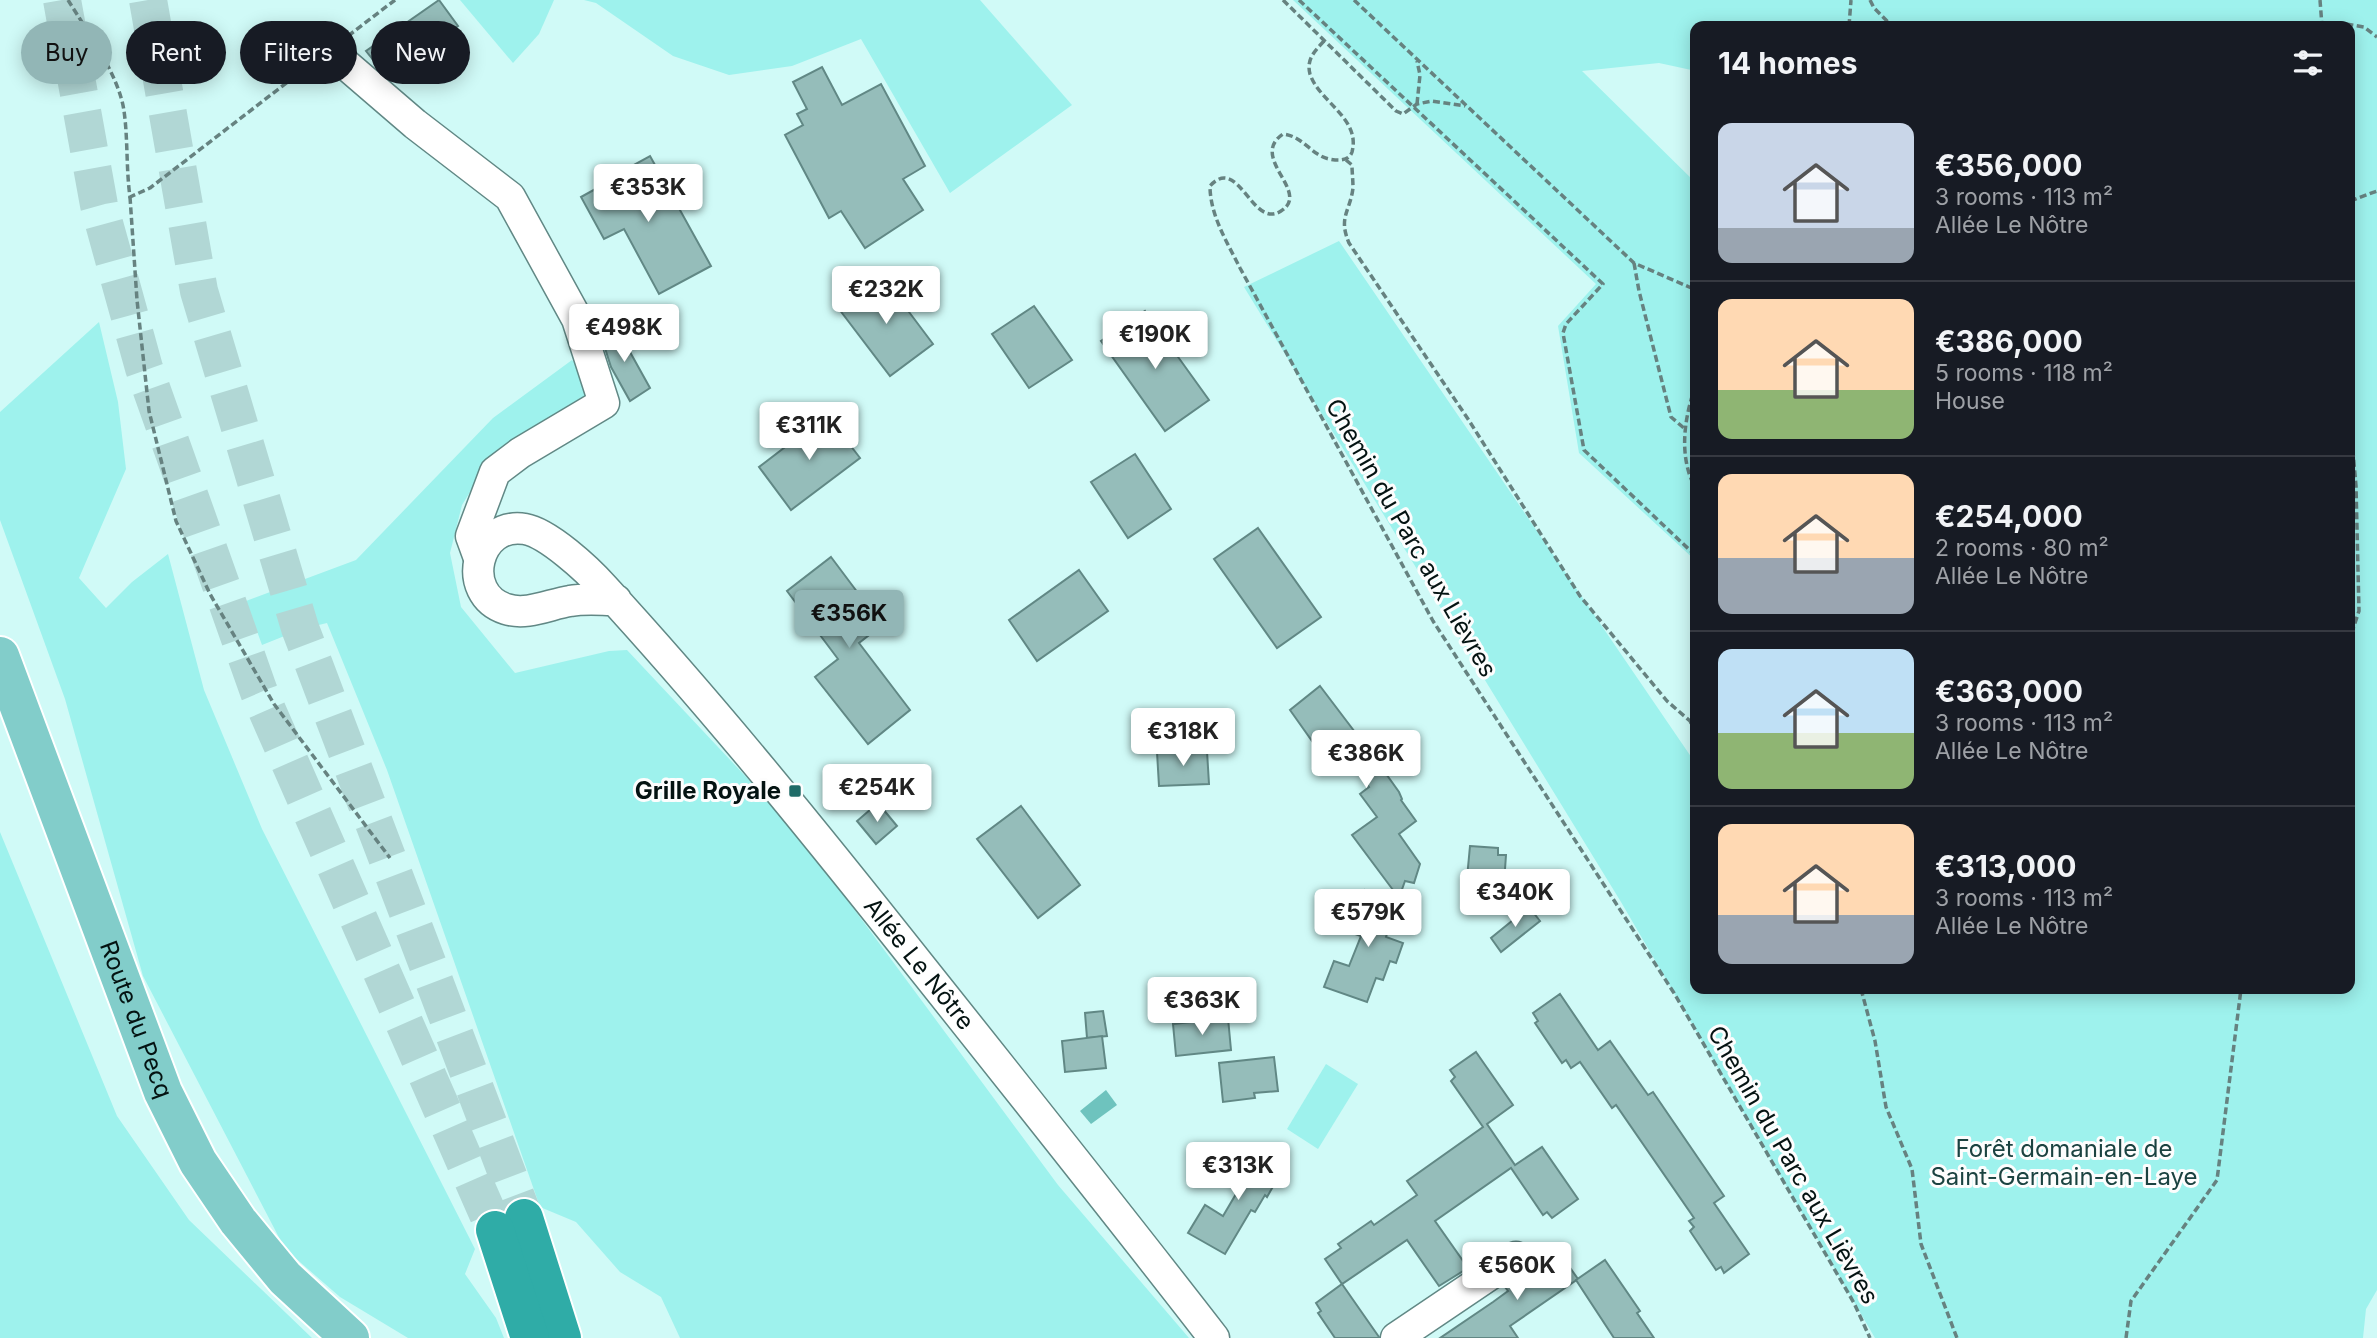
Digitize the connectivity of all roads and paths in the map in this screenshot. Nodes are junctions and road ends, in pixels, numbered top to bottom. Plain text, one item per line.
1 (68, 0) edge
2 (395, 0) edge
3 (1283, 0) edge
4 (1300, 0) edge
5 (1354, 0) edge
6 (1851, 0) edge
7 (1870, 0) edge
8 (2320, 0) edge
9 (1849, 21) edge
10 (1887, 21) edge
11 (2322, 21) edge
12 (2355, 25) edge
13 (357, 29) edge
14 (2377, 37) edge
15 (1324, 41) junction
16 (1417, 59) junction
17 (357, 74) edge
18 (285, 84) edge
19 (1416, 105) junction
20 (1467, 106) junction
21 (1346, 160) junction
22 (2377, 191) edge
23 (130, 197) junction
24 (2355, 199) edge
25 (1634, 263) junction
26 (1690, 288) edge
27 (1690, 409) edge
28 (1685, 429) junction
29 (1690, 470) edge
30 (495, 472) junction
31 (2355, 475) edge
32 (536, 533) junction
33 (1690, 550) edge
34 (479, 558) junction
35 (616, 600) junction
36 (2355, 623) edge
37 (0, 656) edge
38 (1690, 721) edge
39 (390, 858) dead end
40 (1862, 994) edge
41 (2240, 994) edge
42 (509, 1224) tunnel mouth
43 (1516, 1257) dead end
44 (534, 1315) edge
45 (350, 1338) edge
46 (562, 1338) edge
47 (1214, 1338) edge
48 (1396, 1338) edge
49 (1870, 1338) edge
50 (1957, 1338) edge
51 (2126, 1338) edge

1 - 23 path
2 - 13 path
3 - 15 path
4 - 19 path
5 - 16 path
6 - 9 path
7 - 10 path
8 - 11 path
12 - 14 path
15 - 19 path
15 - 21 path
16 - 19 path
16 - 20 path
17 - 30 street
18 - 23 path
19 - 20 path
19 - 33 path
20 - 25 path
21 - 38 path
21 - 49 path, Chemin du Parc aux Lièvres
22 - 24 path
23 - 39 path
25 - 26 path
25 - 28 path
27 - 28 path
28 - 29 path
30 - 32 street, Allée Le Nôtre
30 - 34 street
31 - 36 path
32 - 34 street
32 - 35 street, Allée Le Nôtre
34 - 35 street
35 - 47 street, Allée Le Nôtre
37 - 45 main road, Route du Pecq
40 - 50 path
41 - 51 path
42 - 44 highway
43 - 48 street
44 - 46 highway

